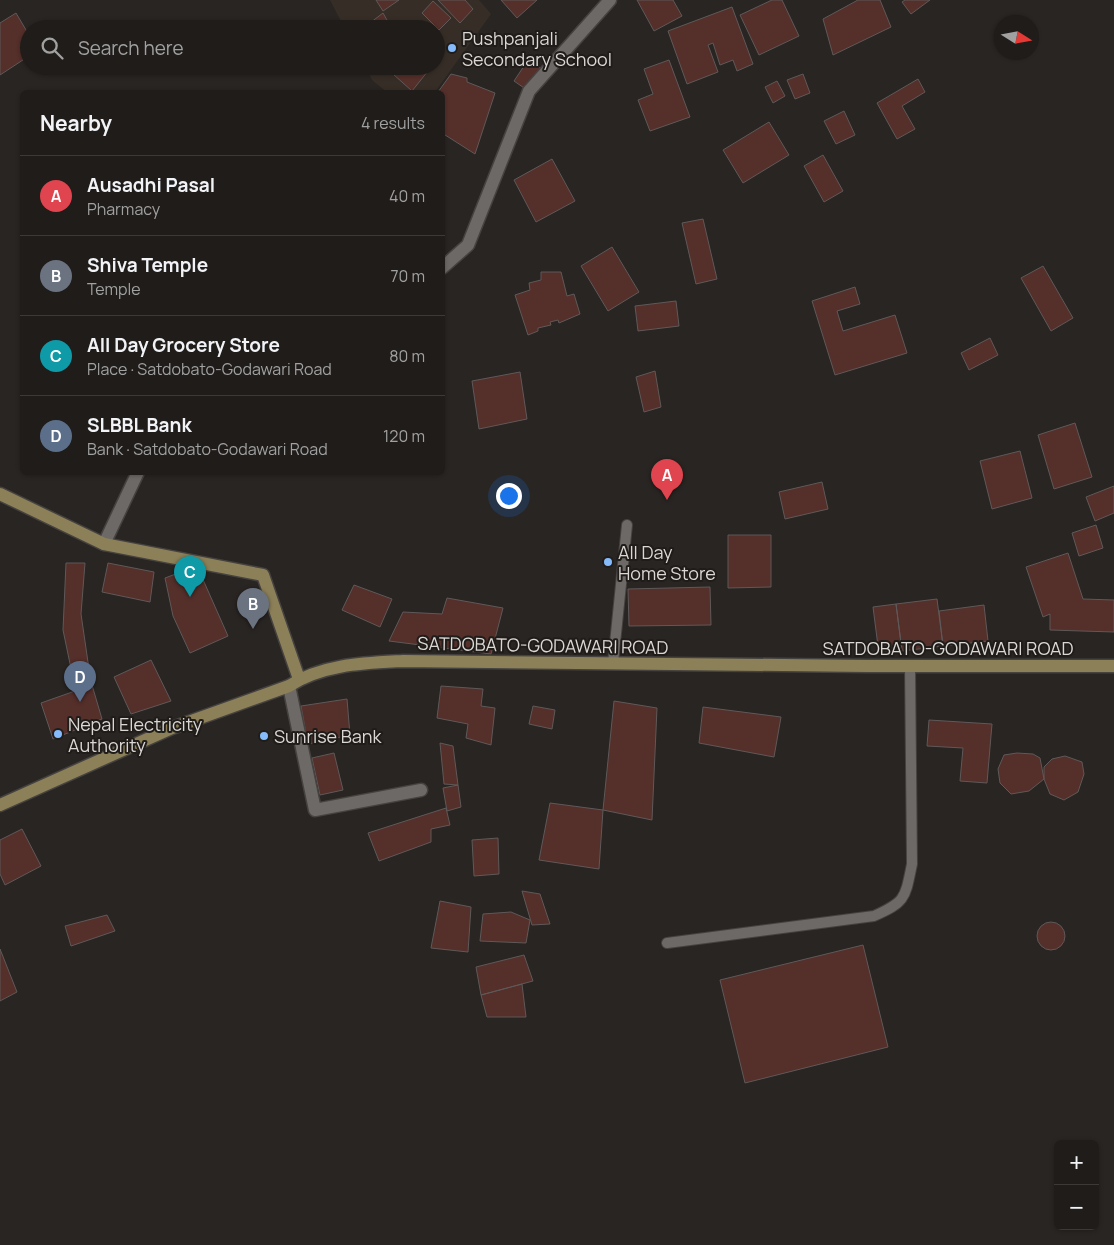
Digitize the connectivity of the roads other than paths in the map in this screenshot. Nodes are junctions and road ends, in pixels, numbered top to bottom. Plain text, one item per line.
1 (610, 0) edge
2 (445, 265) edge
3 (137, 475) edge
4 (0, 494) edge
5 (627, 525) dead end
6 (104, 544) junction
7 (613, 663) junction
8 (910, 666) junction
9 (1114, 666) edge
10 (294, 683) junction
11 (420, 790) dead end
12 (0, 805) edge
13 (668, 943) dead end

1 - 2 street
3 - 6 street
4 - 6 street
5 - 7 lane
6 - 10 street
7 - 8 street, SATDOBATO-GODAWARI ROAD
7 - 10 street, SATDOBATO-GODAWARI ROAD
8 - 9 street, SATDOBATO-GODAWARI ROAD
8 - 13 lane
10 - 11 street
10 - 12 street, SATDOBATO-GODAWARI ROAD

